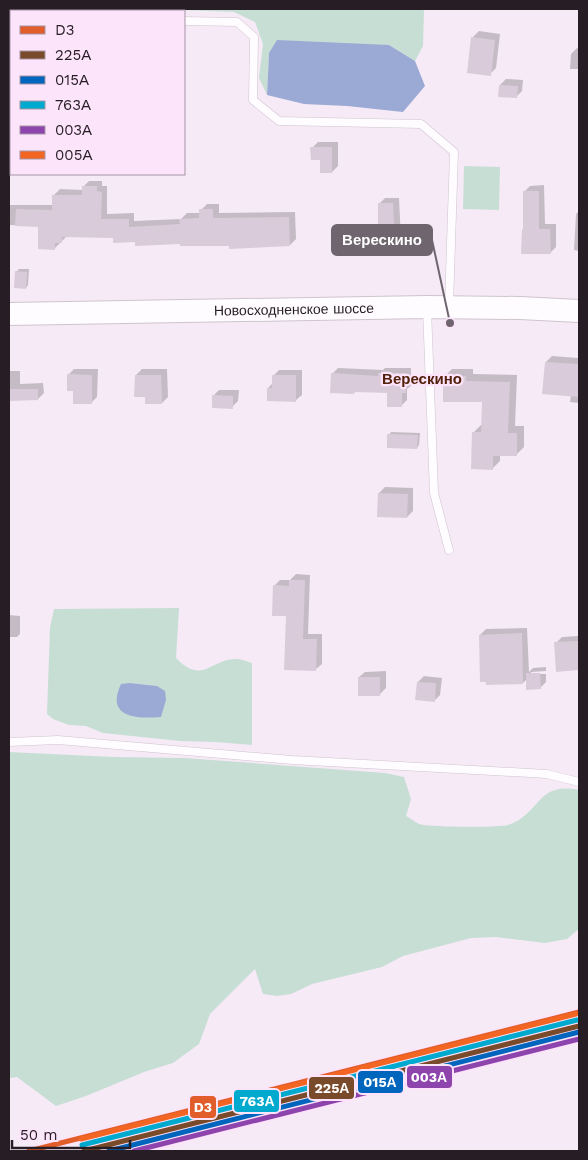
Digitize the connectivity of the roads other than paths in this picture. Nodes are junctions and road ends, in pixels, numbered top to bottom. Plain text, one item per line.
1 (185, 21) edge
2 (438, 307) junction
3 (579, 311) edge
4 (9, 314) edge
5 (449, 550) dead end
6 (9, 742) edge
7 (579, 782) edge

1 - 2 lane
2 - 3 main road, Новосходненское шоссе
2 - 4 main road, Новосходненское шоссе
2 - 5 lane
6 - 7 lane

